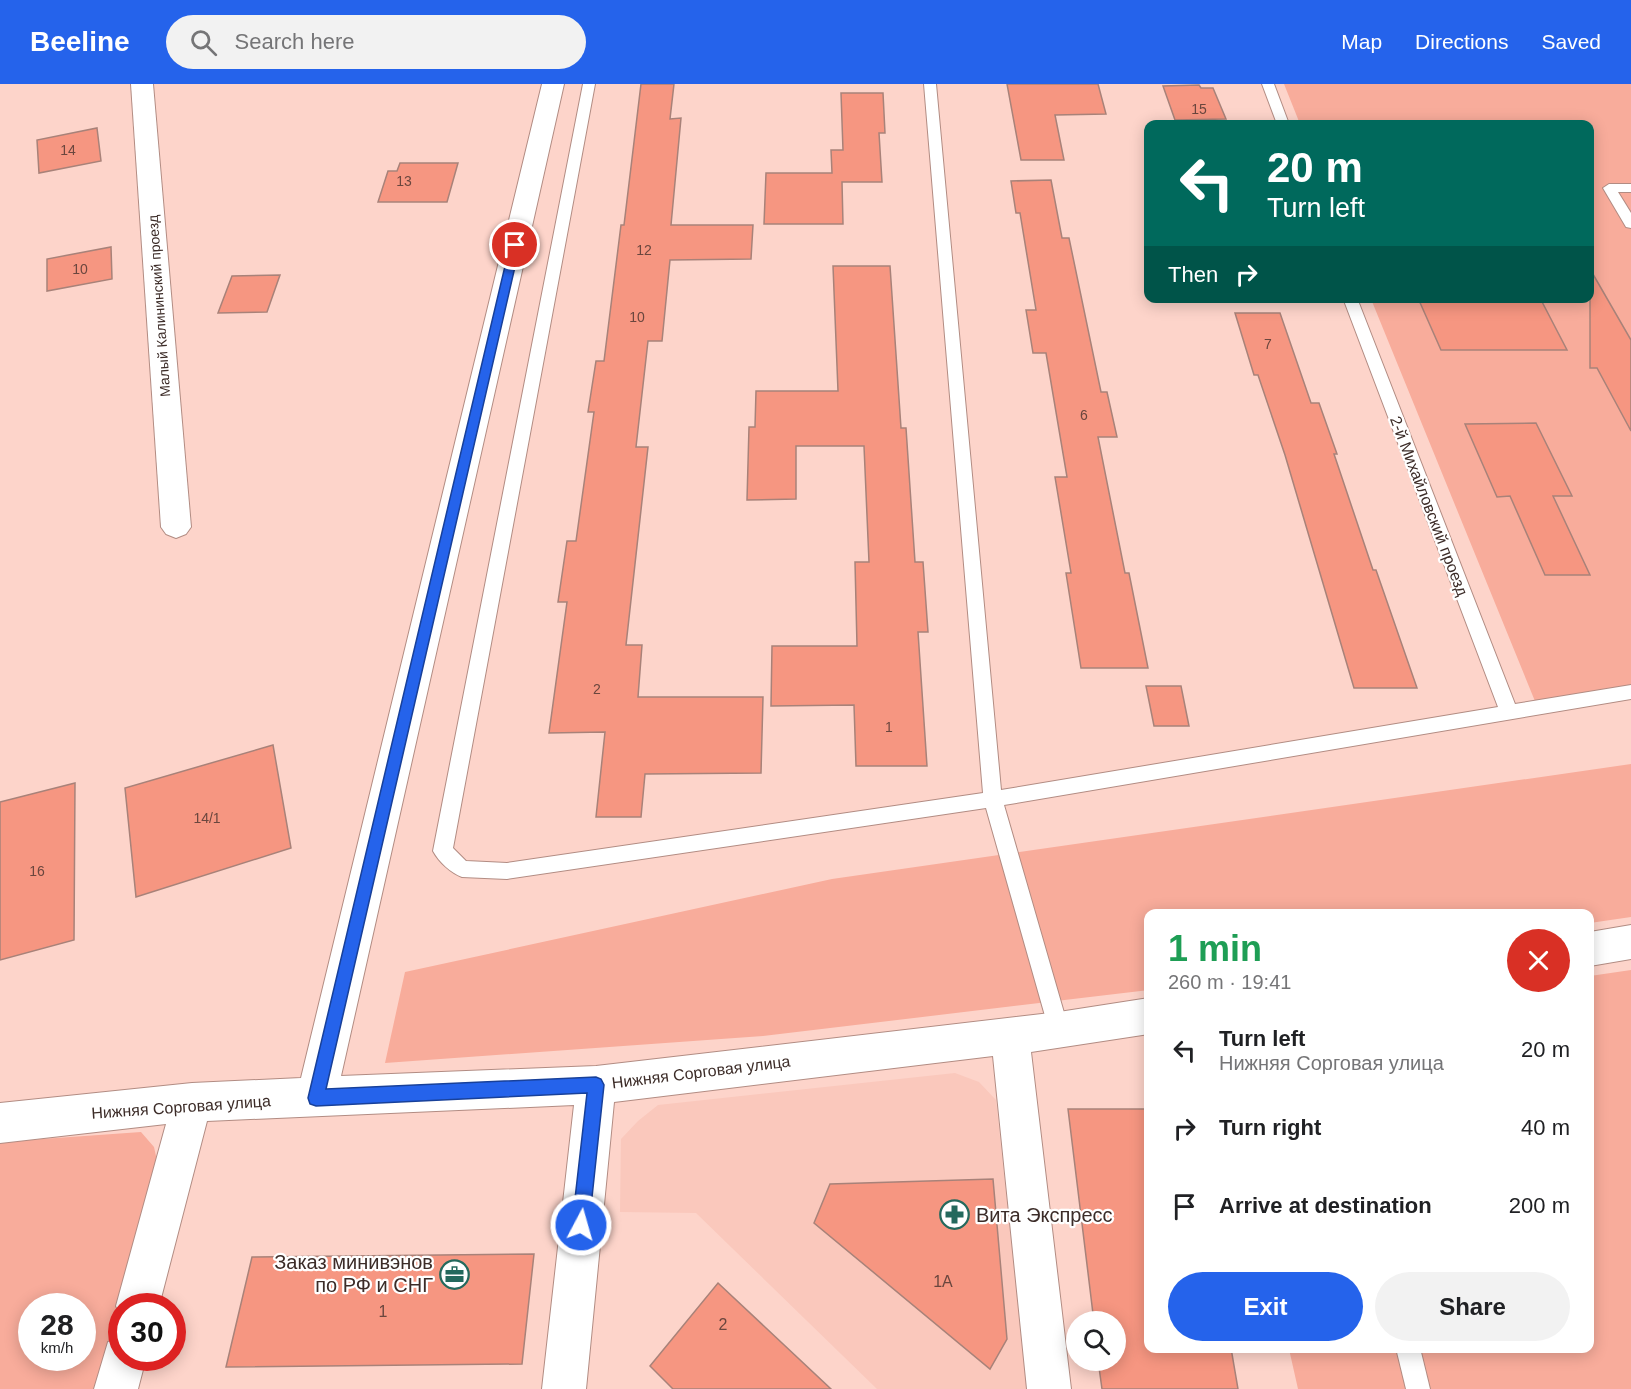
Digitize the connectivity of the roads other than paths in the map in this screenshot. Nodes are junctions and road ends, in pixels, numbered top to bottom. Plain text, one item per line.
1 (142, 84) edge
2 (553, 84) edge
3 (589, 84) edge
4 (930, 84) edge
5 (1268, 84) edge
6 (1282, 120) edge
7 (1631, 188) edge
8 (1631, 224) edge
9 (1352, 303) edge
10 (176, 527) dead end
11 (1631, 692) edge
12 (1509, 713) junction
13 (993, 799) junction
14 (1631, 942) edge
15 (1594, 948) edge
16 (1144, 1017) edge
17 (1059, 1030) junction
18 (1010, 1035) junction
19 (596, 1085) junction
20 (316, 1098) junction
21 (192, 1102) junction
22 (0, 1124) edge
23 (141, 1293) edge
24 (1409, 1353) edge
25 (121, 1371) edge
26 (116, 1389) edge
27 (564, 1389) edge
28 (1049, 1389) edge
29 (1418, 1389) edge

1 - 10 street, Малый Калининский проезд
2 - 20 street
3 - 13 lane
4 - 13 lane
5 - 6 lane
7 - 8 lane
9 - 12 lane, 2-й Михайловский проезд
11 - 12 lane
12 - 13 lane
13 - 17 lane
14 - 15 street
16 - 17 street, Нижняя Сорговая улица
17 - 18 street, Нижняя Сорговая улица
18 - 19 street, Нижняя Сорговая улица
18 - 28 street
19 - 20 street, Нижняя Сорговая улица
19 - 27 street
20 - 21 street, Нижняя Сорговая улица
21 - 22 street, Нижняя Сорговая улица
21 - 23 street
24 - 29 lane
25 - 26 street

